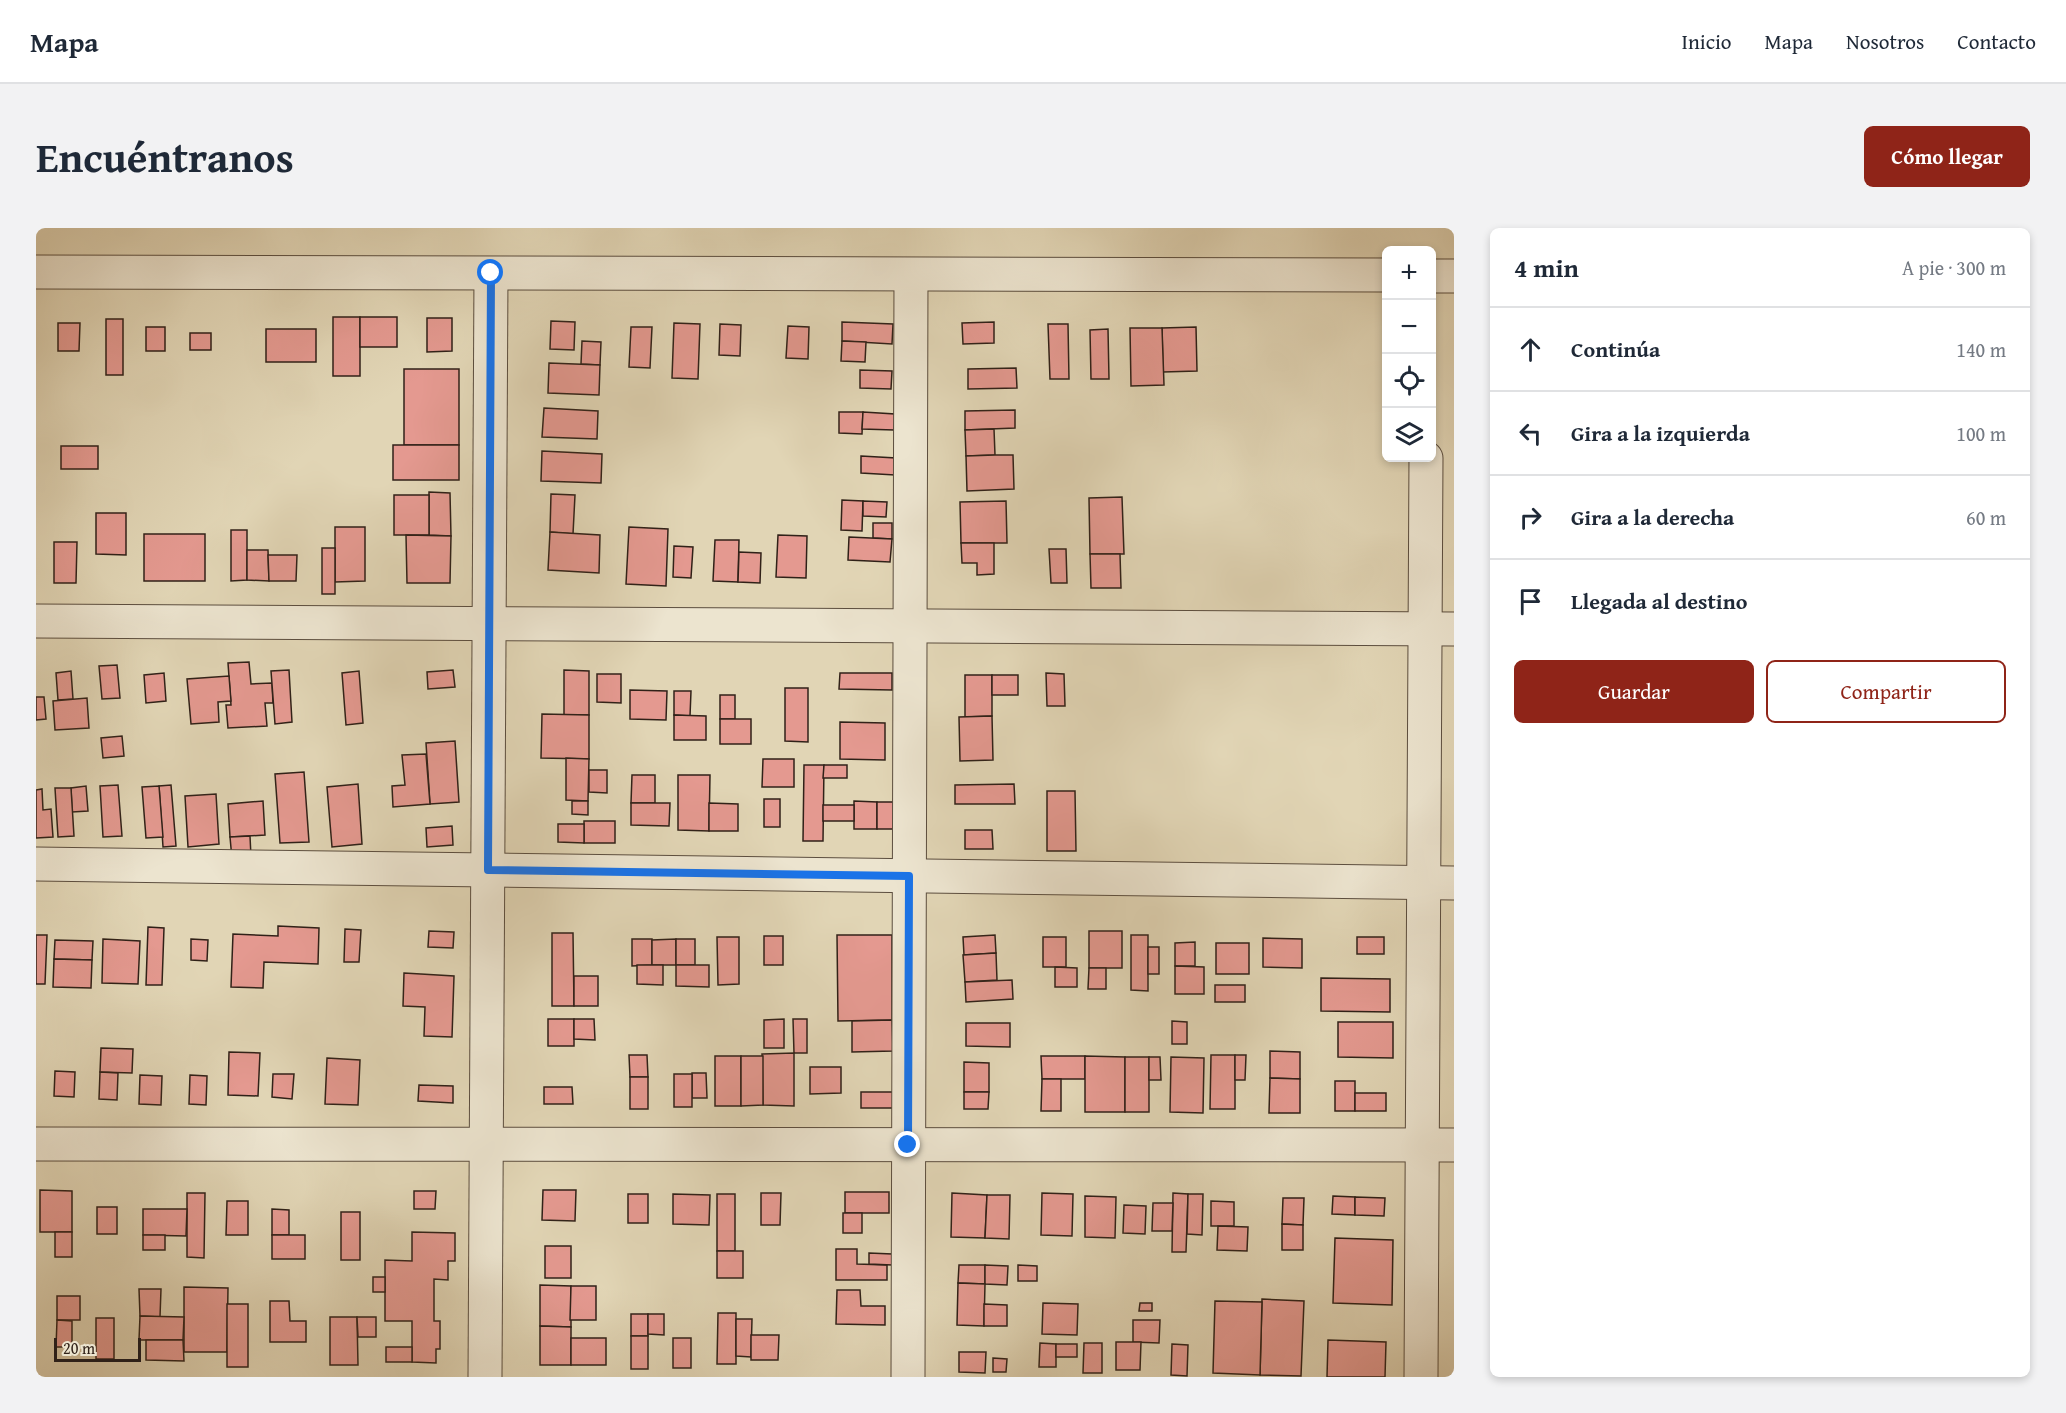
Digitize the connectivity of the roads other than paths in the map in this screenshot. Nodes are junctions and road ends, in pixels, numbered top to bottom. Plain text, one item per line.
1 (36, 273) edge
2 (491, 273) junction
3 (910, 274) junction
4 (1382, 276) edge
5 (1436, 276) edge
6 (1454, 276) edge
7 (1426, 462) edge
8 (36, 621) edge
9 (490, 624) junction
10 (910, 626) junction
11 (1440, 629) edge
12 (36, 864) edge
13 (488, 870) junction
14 (909, 876) junction
15 (1439, 883) edge
16 (36, 1144) edge
17 (487, 1145) junction
18 (908, 1145) junction
19 (1438, 1146) edge
20 (485, 1377) edge
21 (908, 1377) edge
22 (1421, 1377) edge

1 - 2 street
2 - 3 street
2 - 9 street
3 - 4 street
3 - 10 street
5 - 6 street
7 - 11 street
8 - 9 street
9 - 10 street
9 - 13 street
10 - 11 street
10 - 14 street
11 - 15 street
12 - 13 street
13 - 14 street
13 - 17 street
14 - 15 street
14 - 18 street
15 - 19 street
16 - 17 street
17 - 18 street
17 - 20 street
18 - 19 street
18 - 21 street
19 - 22 street

